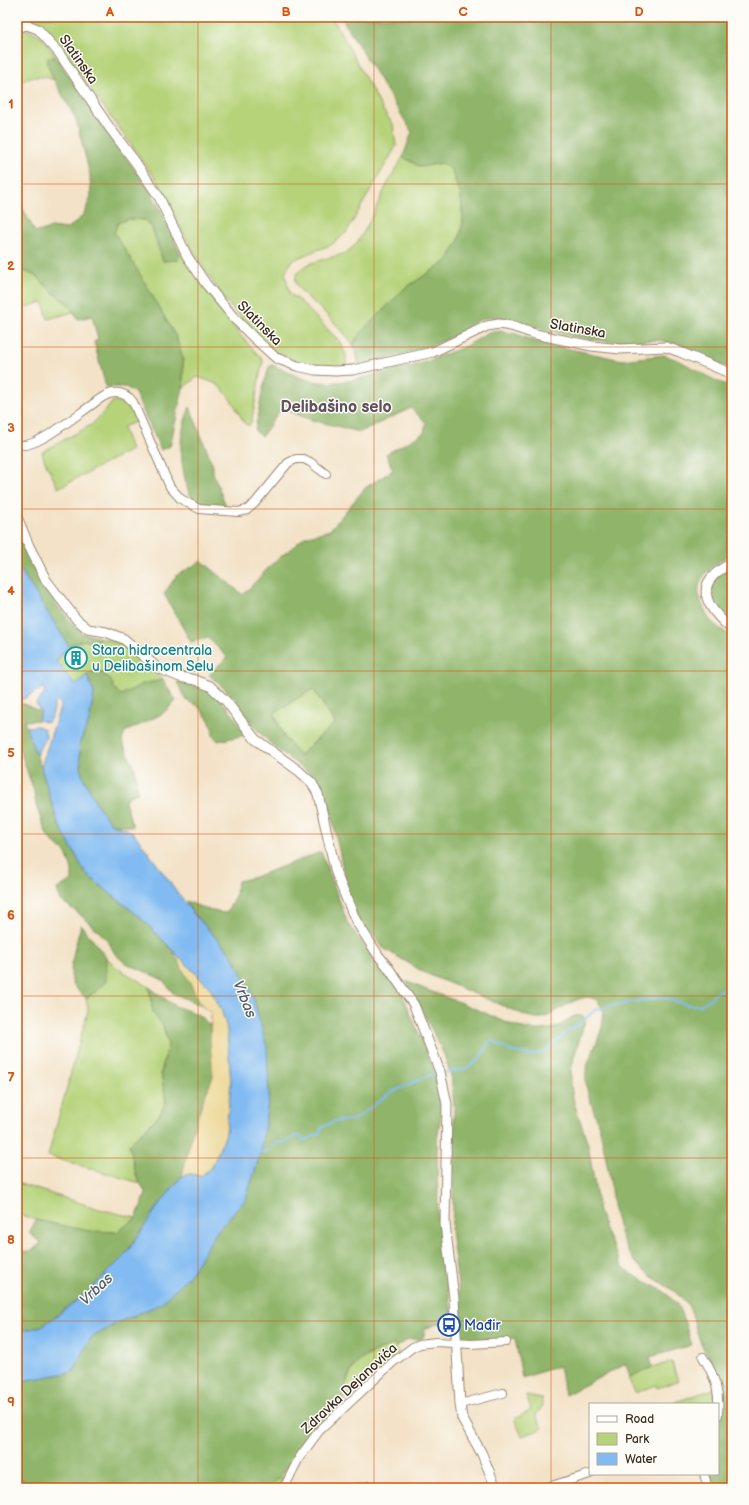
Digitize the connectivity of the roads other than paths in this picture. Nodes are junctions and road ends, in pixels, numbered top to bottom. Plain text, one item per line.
1 (18, 26) edge
2 (732, 374) edge
3 (19, 444) edge
4 (326, 474) dead end
5 (17, 517) edge
6 (732, 563) edge
7 (732, 629) edge
8 (506, 1342) dead end
9 (456, 1343) junction
10 (703, 1357) dead end
11 (503, 1394) dead end
12 (717, 1403) edge
13 (460, 1404) junction
14 (589, 1474) edge
15 (704, 1475) edge
16 (370, 1486) dead end
17 (551, 1486) dead end
18 (284, 1488) edge
19 (360, 1488) edge
20 (496, 1488) edge
21 (708, 1488) edge

1 - 2 street, Slatinska
3 - 4 street
5 - 9 street
6 - 7 street
8 - 9 street, Zdravka Dejanovića
9 - 13 street
9 - 18 street, Zdravka Dejanovića
10 - 12 street
11 - 13 street
13 - 20 street
14 - 17 street
15 - 21 street
16 - 19 street

